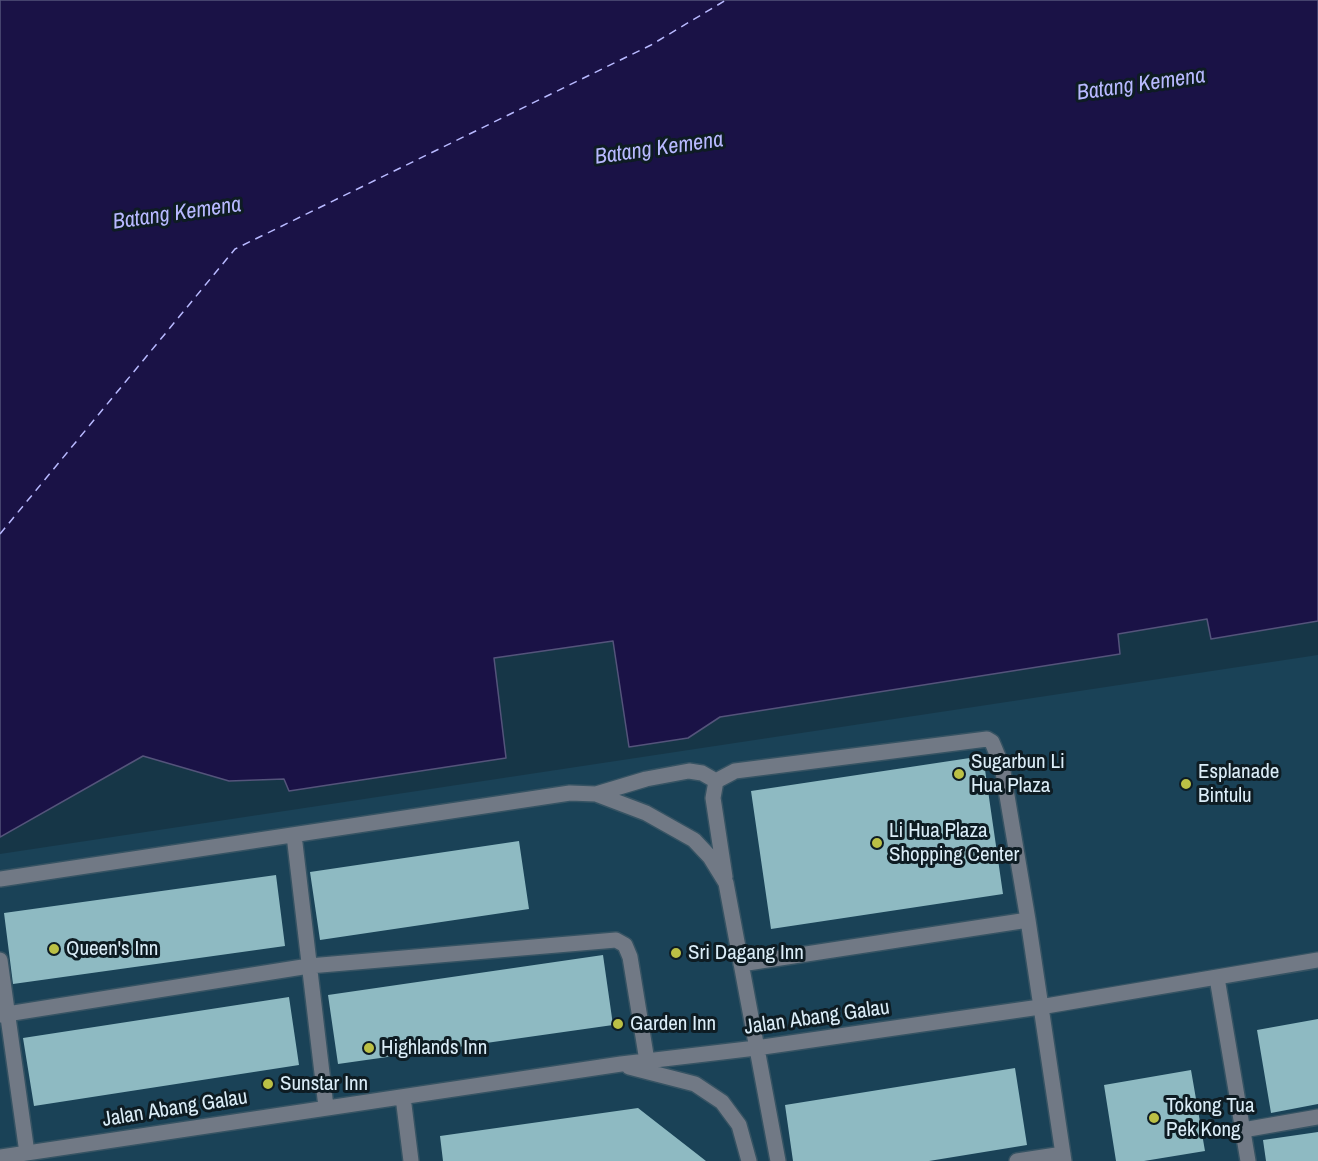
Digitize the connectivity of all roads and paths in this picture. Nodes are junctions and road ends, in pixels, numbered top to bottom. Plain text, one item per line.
1 (716, 781) junction
2 (596, 794) junction
3 (294, 835) junction
4 (0, 879) edge
5 (726, 883) junction
6 (1028, 920) junction
7 (0, 960) edge
8 (1318, 960) edge
9 (741, 964) junction
10 (309, 966) junction
11 (1217, 978) junction
12 (1040, 1007) junction
13 (4, 1014) edge
14 (756, 1048) junction
15 (647, 1061) junction
16 (621, 1064) junction
17 (403, 1097) junction
18 (326, 1107) junction
19 (1318, 1117) edge
20 (1243, 1130) junction
21 (27, 1153) junction
22 (0, 1157) edge
23 (1064, 1157) edge
24 (411, 1161) edge
25 (749, 1161) edge
26 (778, 1161) edge
27 (1017, 1161) edge
28 (1248, 1161) edge

1 - 2 street
1 - 5 street
1 - 6 street
2 - 3 street
2 - 5 street
3 - 4 street
3 - 10 street
5 - 9 street
6 - 9 street
6 - 12 street
7 - 13 street
8 - 11 street, Jalan Abang Galau
9 - 14 street
10 - 13 street
10 - 15 street
10 - 18 street
11 - 12 street, Jalan Abang Galau
11 - 20 street
12 - 14 street, Jalan Abang Galau
12 - 23 street
13 - 21 street
14 - 15 street, Jalan Abang Galau
14 - 26 street
15 - 16 street, Jalan Abang Galau
16 - 17 street, Jalan Abang Galau
16 - 25 street
17 - 18 street, Jalan Abang Galau
17 - 24 street
18 - 21 street, Jalan Abang Galau
19 - 20 street
20 - 28 street
21 - 22 street, Jalan Abang Galau
23 - 27 street

